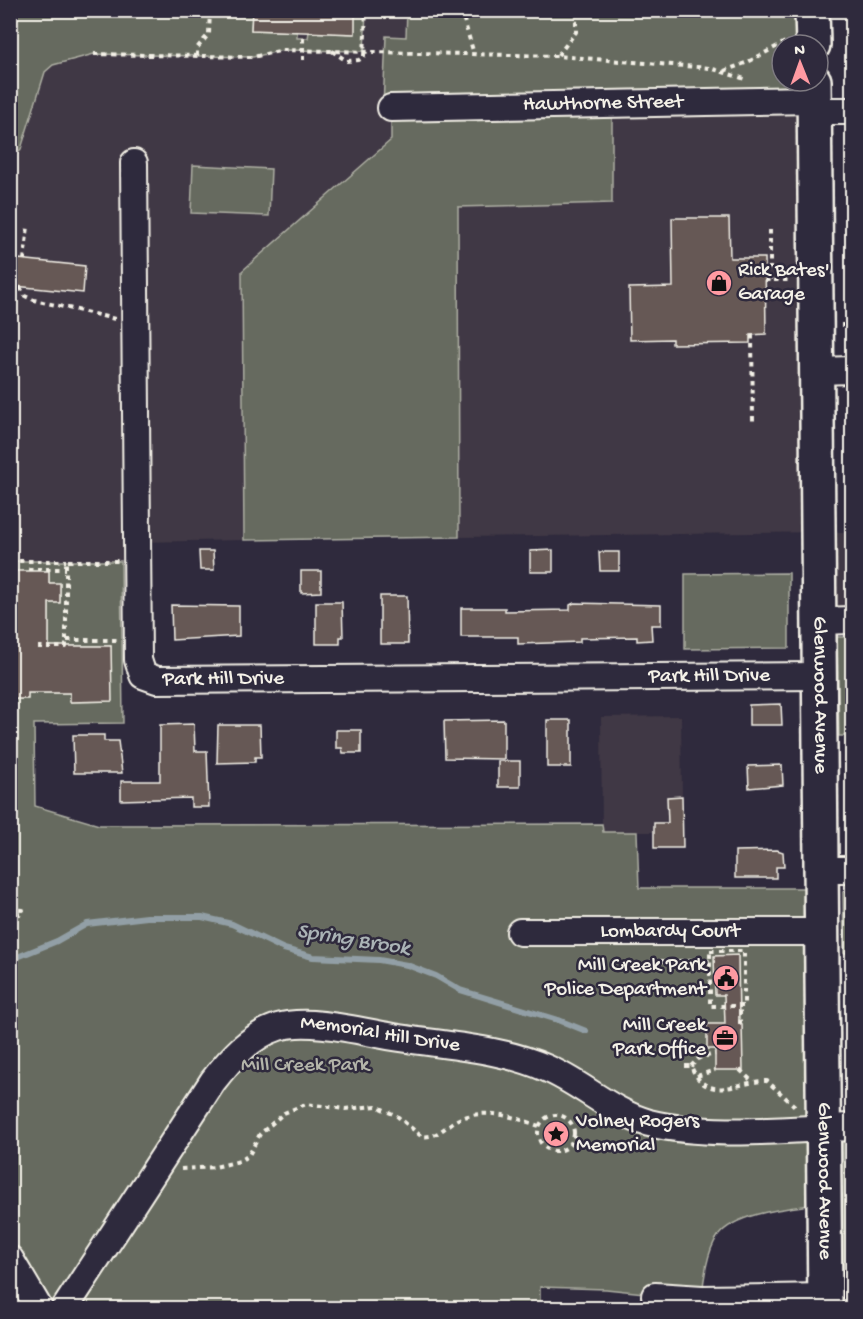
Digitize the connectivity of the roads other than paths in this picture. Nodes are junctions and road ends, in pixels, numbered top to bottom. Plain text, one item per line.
1 (812, 10) edge
2 (804, 33) edge
3 (814, 98) edge
4 (391, 108) dead end
5 (852, 111) edge
6 (134, 163) dead end
7 (852, 370) edge
8 (817, 371) junction
9 (852, 620) edge
10 (819, 621) junction
11 (819, 676) junction
12 (837, 870) edge
13 (520, 932) dead end
14 (820, 932) junction
15 (824, 1121) edge
16 (10, 1259) edge
17 (655, 1296) dead end
18 (825, 1303) edge
19 (39, 1308) edge
20 (66, 1308) edge

1 - 2 main road
3 - 4 street, Hawthorne Street
3 - 5 street, Hawthorne Street
3 - 8 main road, Glenwood Avenue
6 - 11 street, Park Hill Drive
7 - 8 street
8 - 10 main road, Glenwood Avenue
9 - 10 street
10 - 11 main road, Glenwood Avenue
11 - 12 main road, Glenwood Avenue
12 - 14 main road, Glenwood Avenue
13 - 14 street, Lombardy Court
14 - 15 main road, Glenwood Avenue
15 - 18 main road, Glenwood Avenue
15 - 20 street, Memorial Hill Drive
16 - 19 street
17 - 18 street

